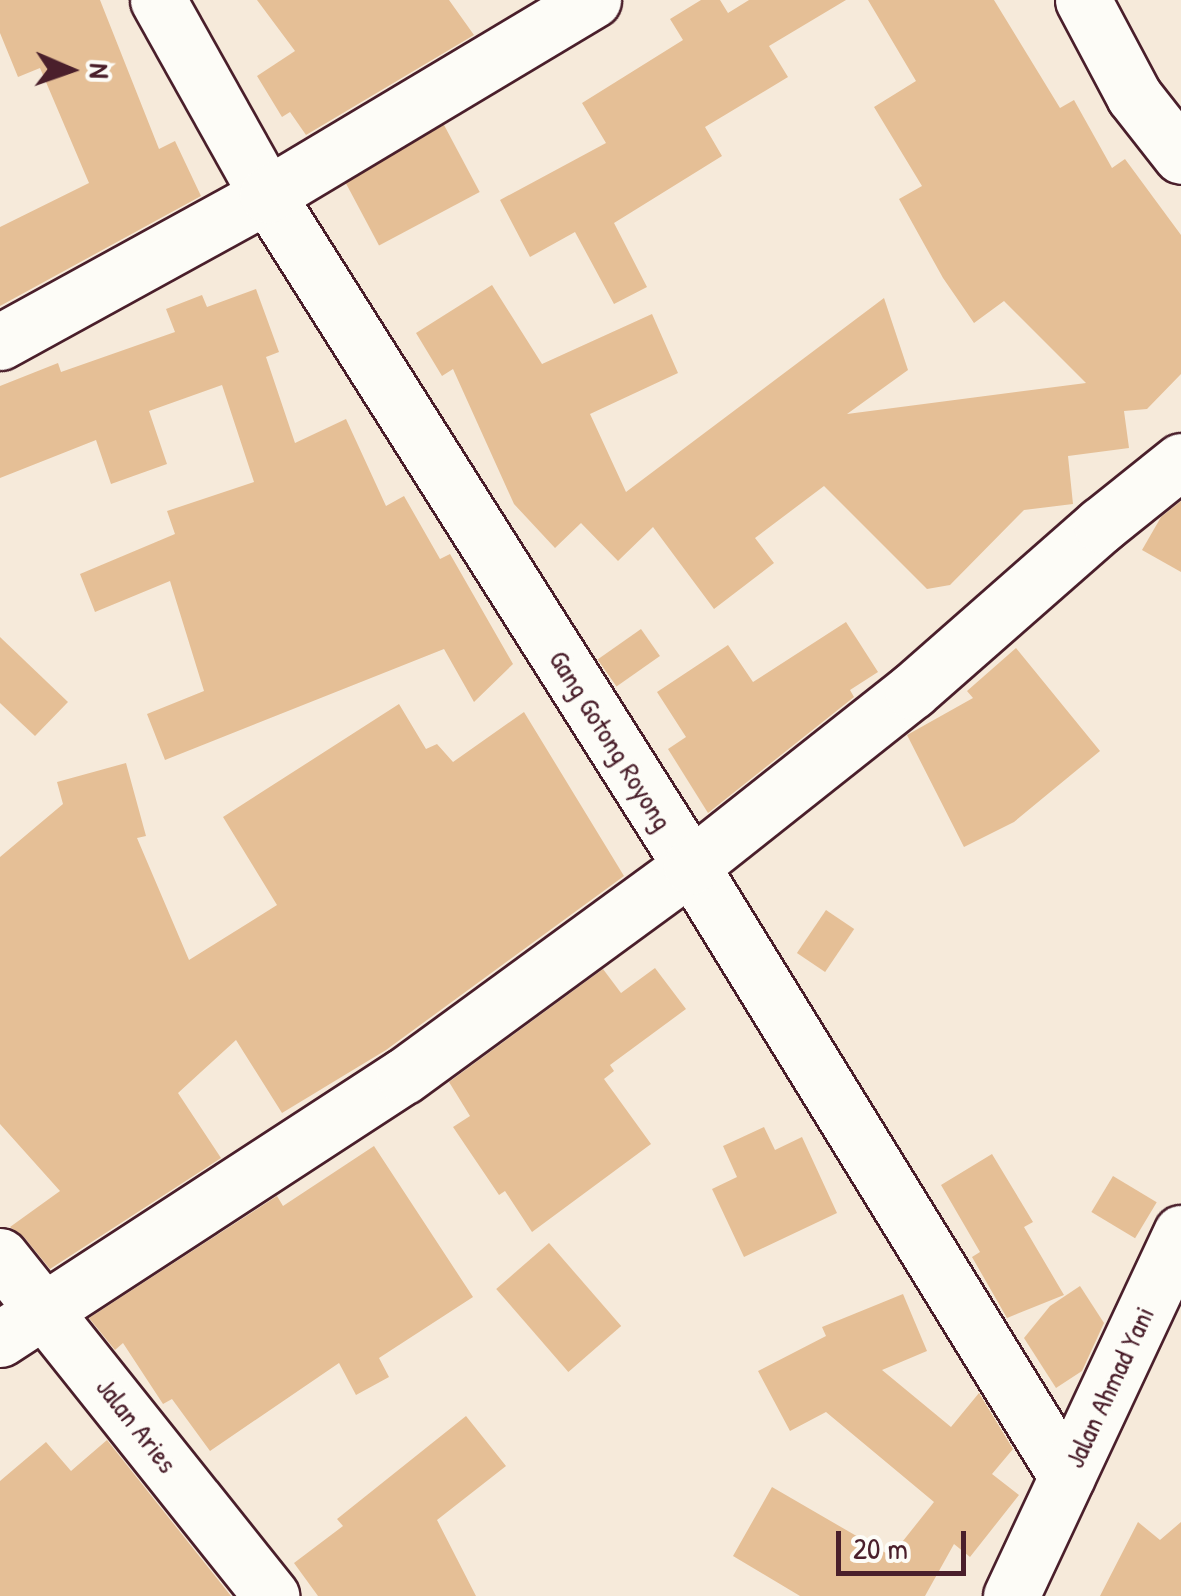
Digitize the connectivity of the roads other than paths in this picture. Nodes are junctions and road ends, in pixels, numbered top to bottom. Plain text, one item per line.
1 (158, 0) edge
2 (592, 0) edge
3 (1083, 0) edge
4 (1181, 156) edge
5 (267, 196) junction
6 (0, 342) edge
7 (1181, 462) edge
8 (690, 866) junction
9 (1181, 1233) edge
10 (0, 1256) edge
11 (47, 1310) junction
12 (0, 1339) edge
13 (1067, 1477) junction
14 (272, 1596) edge
15 (1011, 1596) edge

1 - 5 main road, Gang Gotong Royong
2 - 5 main road
3 - 4 main road
5 - 6 main road
5 - 8 main road, Gang Gotong Royong
7 - 8 main road
8 - 11 main road
8 - 13 main road, Gang Gotong Royong
9 - 13 main road, Jalan Ahmad Yani
10 - 11 main road, Jalan Aries
11 - 12 main road
11 - 14 main road, Jalan Aries
13 - 15 main road, Jalan Ahmad Yani

